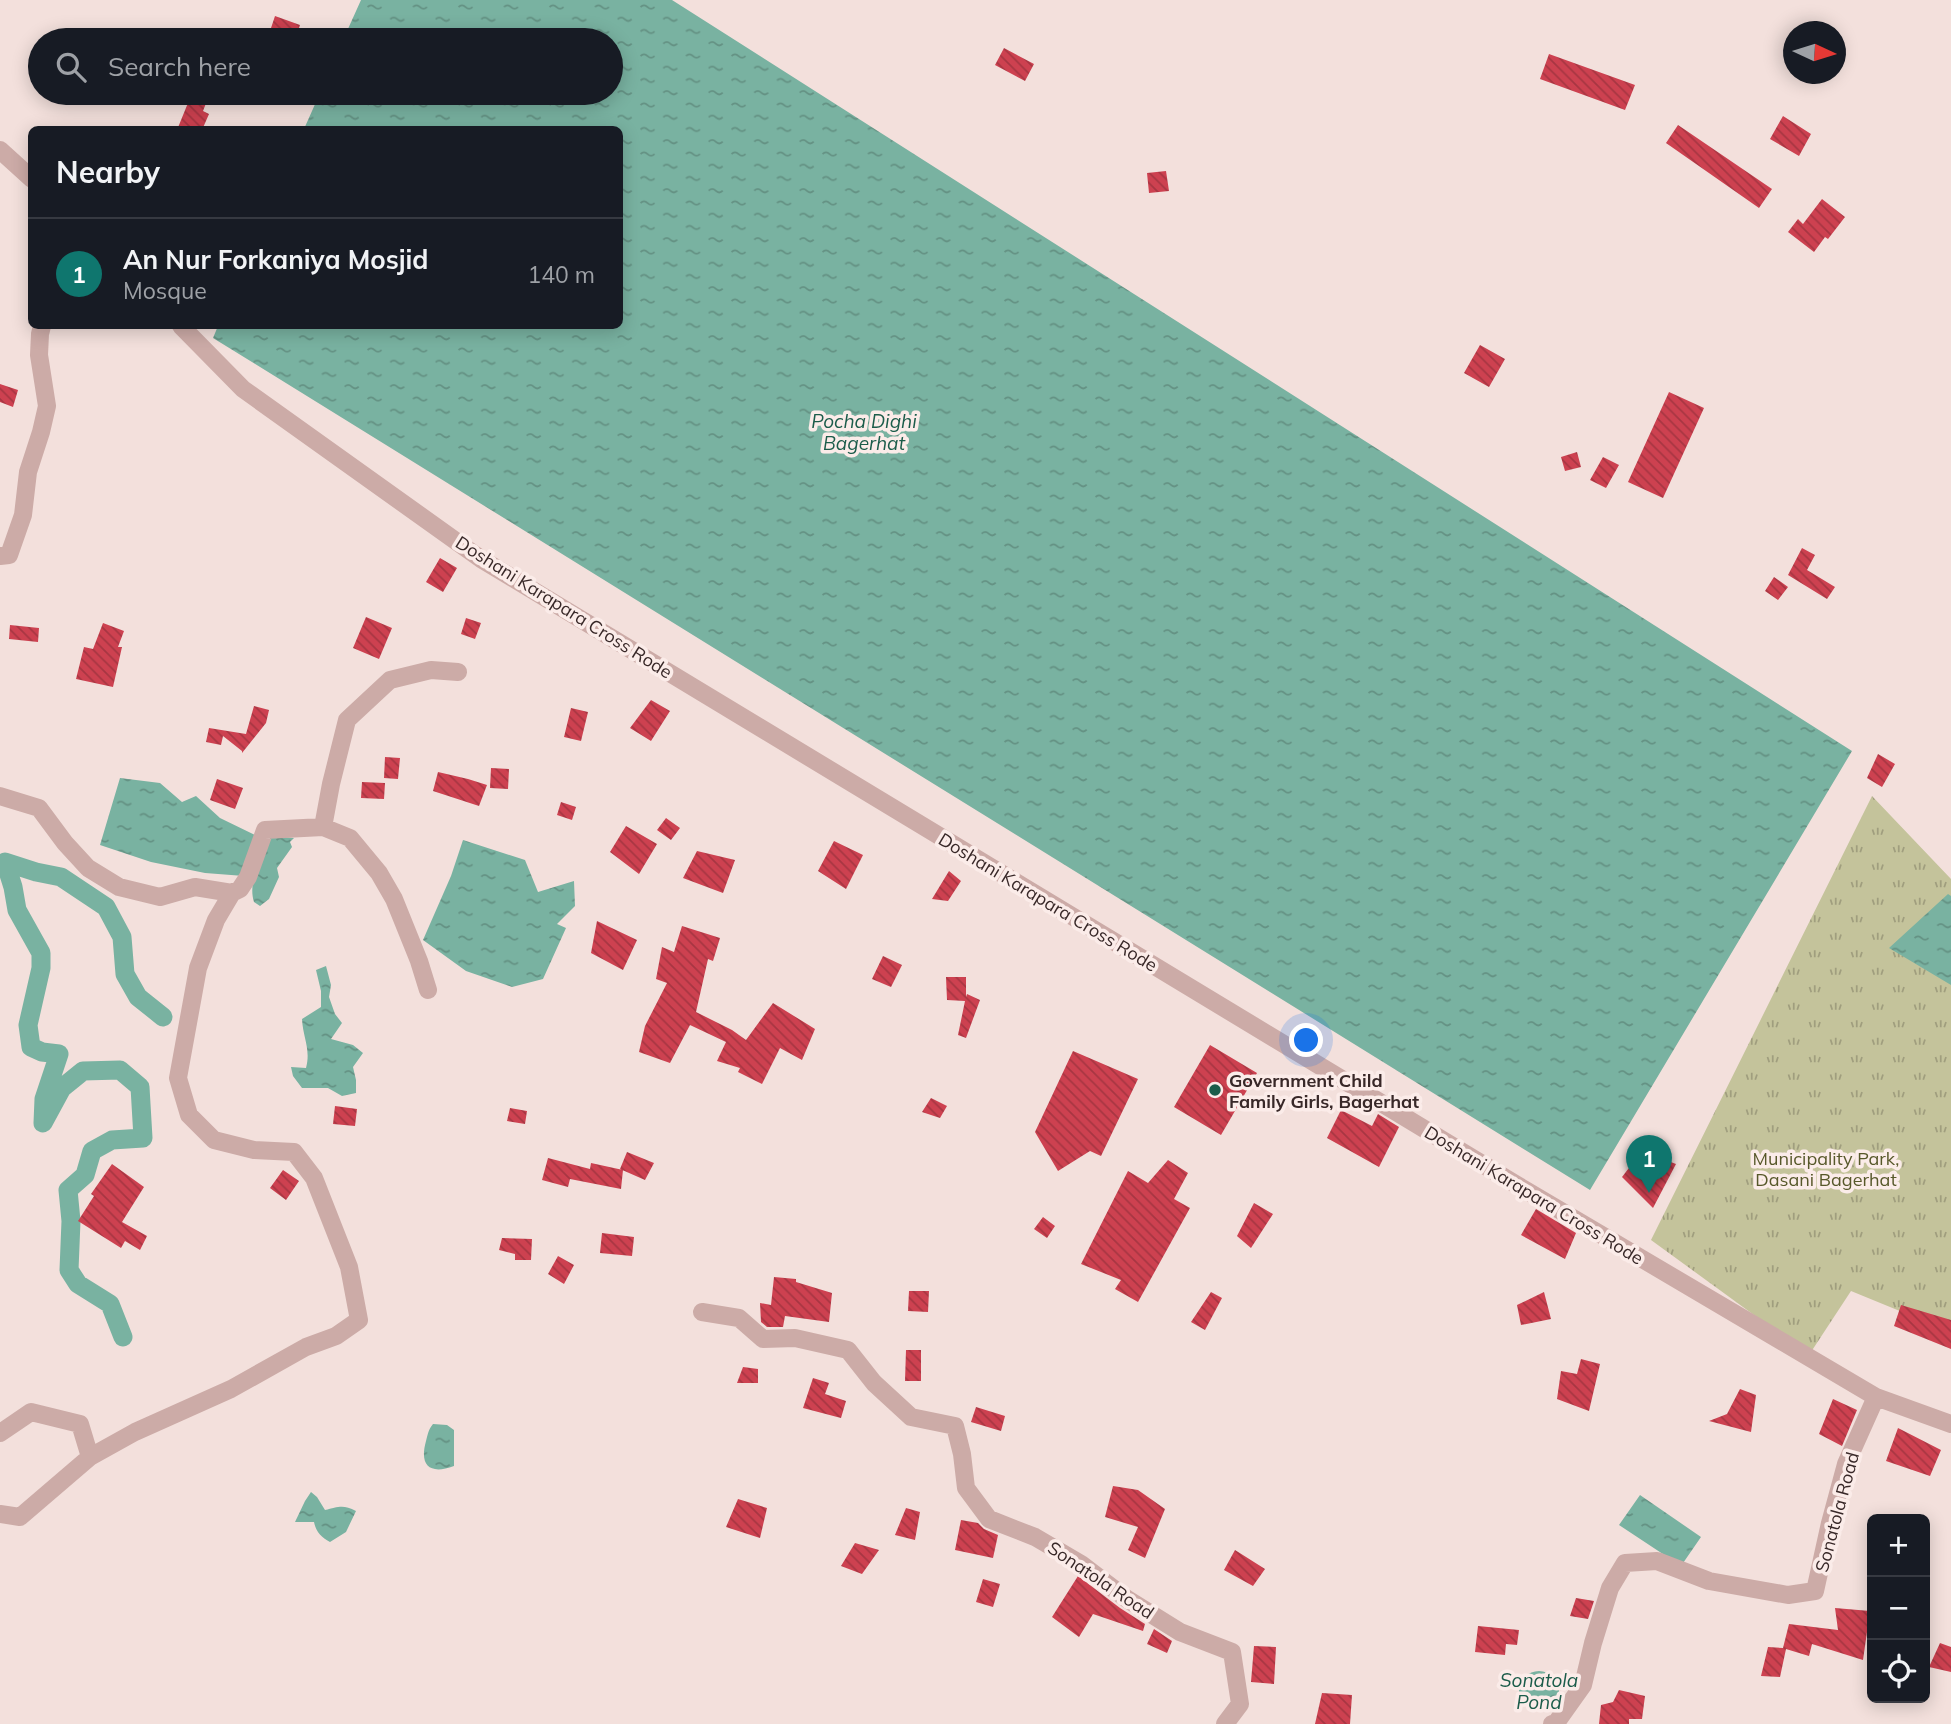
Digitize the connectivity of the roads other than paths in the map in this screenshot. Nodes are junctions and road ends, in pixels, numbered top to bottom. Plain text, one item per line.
1 (0, 150) edge
2 (28, 175) edge
3 (42, 329) edge
4 (184, 329) edge
5 (0, 556) edge
6 (458, 672) dead end
7 (0, 796) edge
8 (323, 827) junction
9 (232, 893) junction
10 (428, 990) dead end
11 (702, 1312) dead end
12 (1876, 1397) junction
13 (1951, 1424) edge
14 (0, 1433) edge
15 (90, 1457) junction
16 (0, 1514) edge
17 (1225, 1724) edge
18 (1552, 1724) edge

1 - 2 street
3 - 5 street
4 - 12 street, Doshani Karapara Cross Rode
6 - 8 street
7 - 9 street
8 - 9 street
8 - 10 street
9 - 15 street
11 - 17 street, Sonatola Road
12 - 13 street, Doshani Karapara Cross Rode
12 - 18 street, Sonatola Road
14 - 15 street
15 - 16 street

